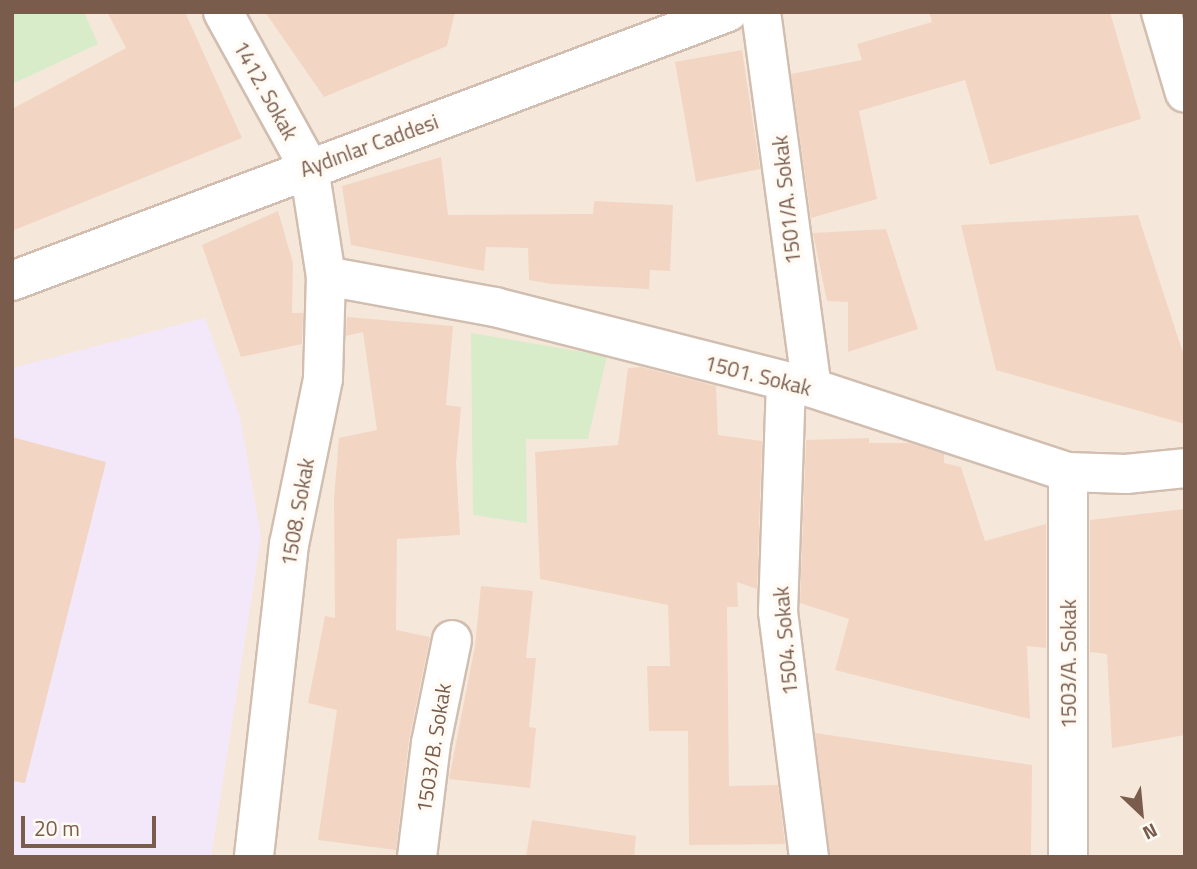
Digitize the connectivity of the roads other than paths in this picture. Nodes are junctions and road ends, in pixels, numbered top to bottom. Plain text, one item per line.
1 (223, 12) edge
2 (761, 12) edge
3 (1161, 12) edge
4 (708, 16) edge
5 (1185, 93) edge
6 (309, 168) junction
7 (326, 276) junction
8 (12, 281) edge
9 (799, 386) junction
10 (1185, 468) edge
11 (1068, 472) junction
12 (452, 640) dead end
13 (254, 857) edge
14 (417, 857) edge
15 (809, 857) edge
16 (1068, 857) edge

1 - 6 street, 1412. Sokak
2 - 9 street, 1501/A. Sokak
3 - 5 street
4 - 6 street, Aydınlar Caddesi
6 - 7 street, 1508. Sokak
6 - 8 street, Aydınlar Caddesi
7 - 9 street, 1501. Sokak
7 - 13 street, 1508. Sokak
9 - 11 street, 1501. Sokak
9 - 15 street, 1504. Sokak
10 - 11 street, 1501. Sokak
11 - 16 street, 1503/A. Sokak
12 - 14 street, 1503/B. Sokak

